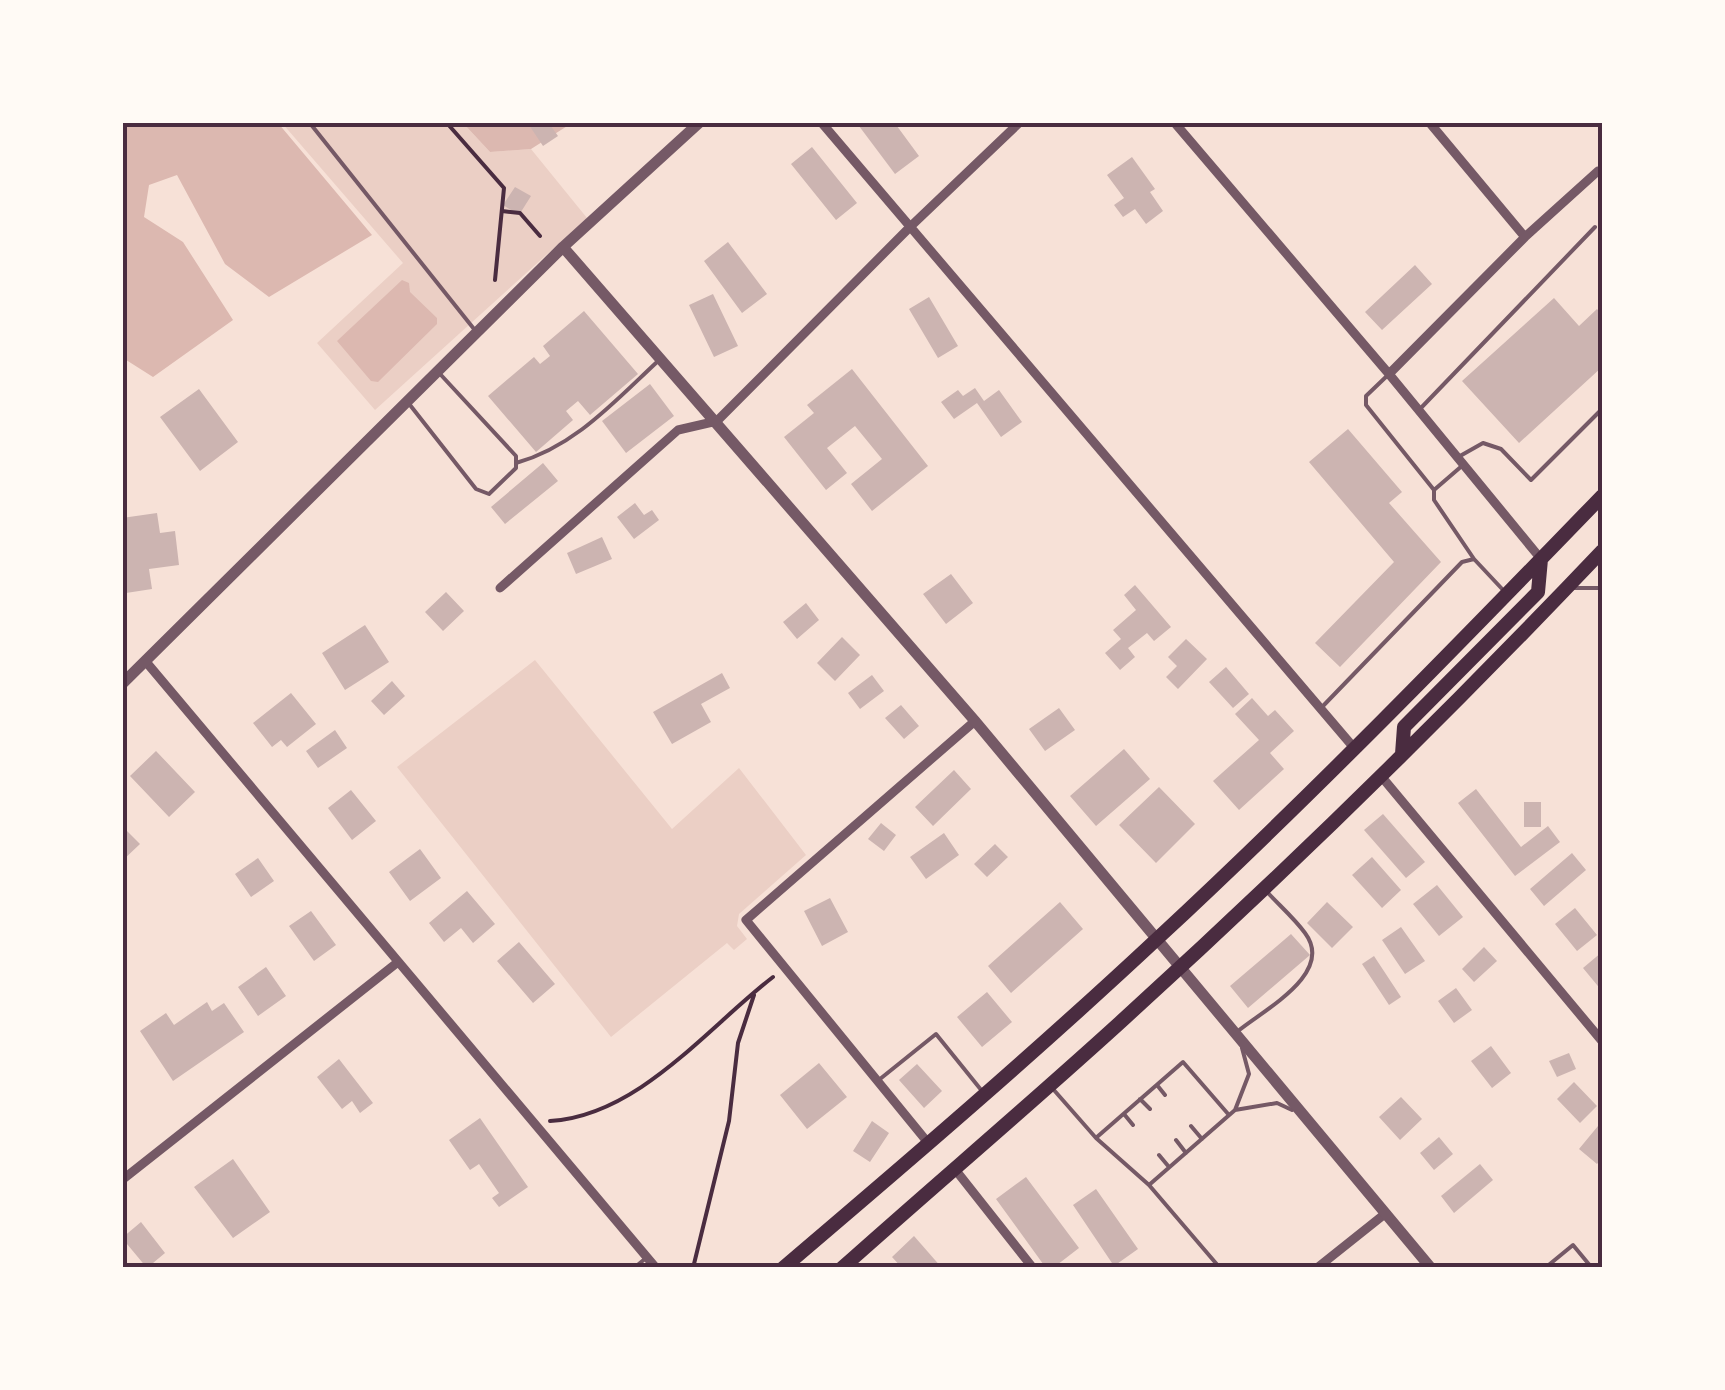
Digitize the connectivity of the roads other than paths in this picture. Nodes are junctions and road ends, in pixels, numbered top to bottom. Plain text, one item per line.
1 (309, 122) edge
2 (700, 122) edge
3 (821, 122) edge
4 (1020, 122) edge
5 (1174, 122) edge
6 (1429, 122) edge
7 (1598, 170) dead end
8 (910, 226) junction
9 (1595, 226) dead end
10 (1526, 237) junction
11 (562, 247) junction
12 (477, 332) junction
13 (661, 358) junction
14 (438, 372) junction
15 (1389, 374) junction
16 (408, 402) junction
17 (1602, 409) edge
18 (1419, 410) junction
19 (717, 421) junction
20 (1461, 461) junction
21 (516, 463) junction
22 (1434, 490) junction
23 (1602, 496) edge
24 (1602, 551) edge
25 (1474, 560) junction
26 (1541, 560) junction
27 (500, 588) dead end
28 (1567, 588) junction
29 (1602, 588) edge
30 (1507, 594) junction
31 (147, 663) junction
32 (122, 684) edge
33 (1320, 709) junction
34 (975, 721) junction
35 (1354, 750) junction
36 (1402, 754) junction
37 (1382, 776) junction
38 (1264, 889) junction
39 (1158, 938) junction
40 (398, 962) junction
41 (1181, 966) junction
42 (1236, 1032) junction
43 (1602, 1041) edge
44 (878, 1081) junction
45 (1050, 1085) junction
46 (1156, 1085) junction
47 (984, 1094) junction
48 (1165, 1095) dead end
49 (1140, 1099) junction
50 (1150, 1109) dead end
51 (1235, 1110) junction
52 (1124, 1114) junction
53 (1230, 1115) junction
54 (1304, 1115) junction
55 (1132, 1125) dead end
56 (1191, 1126) dead end
57 (1096, 1138) junction
58 (1202, 1138) junction
59 (1176, 1140) dead end
60 (929, 1144) junction
61 (1186, 1152) junction
62 (1159, 1155) dead end
63 (1169, 1167) junction
64 (954, 1168) junction
65 (122, 1180) edge
66 (1149, 1185) junction
67 (1386, 1213) junction
68 (648, 1258) junction
69 (634, 1268) edge
70 (656, 1268) edge
71 (783, 1268) edge
72 (842, 1268) edge
73 (1034, 1268) edge
74 (1220, 1268) edge
75 (1318, 1268) edge
76 (1430, 1268) edge
77 (1546, 1268) edge
78 (1592, 1268) edge

1 - 12 lane
2 - 11 street
3 - 8 street
4 - 8 street
5 - 15 street
6 - 10 street
7 - 10 street
8 - 19 street
8 - 33 street
9 - 18 lane
10 - 15 street
11 - 12 street
11 - 13 street
12 - 14 street
13 - 19 street
13 - 21 lane
14 - 16 street
14 - 21 lane
15 - 18 street
15 - 22 lane
16 - 21 lane
16 - 31 street
17 - 20 lane
18 - 20 street
19 - 27 street
19 - 34 street
20 - 22 lane
20 - 26 street
22 - 25 lane
23 - 26 main road
24 - 28 main road
25 - 30 lane
25 - 33 lane
26 - 30 main road
26 - 36 main road
28 - 29 lane
28 - 36 main road
30 - 35 main road
31 - 32 street
31 - 40 street
33 - 35 street
34 - 39 street
34 - 44 street
35 - 39 main road
36 - 37 main road
37 - 38 main road
37 - 43 street
38 - 41 main road
38 - 42 lane
39 - 41 street
39 - 47 main road
40 - 65 street
40 - 68 street
41 - 42 street
41 - 45 main road
42 - 51 lane
42 - 54 street
44 - 47 lane
44 - 60 street
45 - 57 lane
45 - 64 main road
46 - 48 lane
46 - 49 lane
46 - 53 lane
47 - 60 main road
49 - 50 lane
49 - 52 lane
51 - 53 lane
51 - 54 lane
52 - 55 lane
52 - 57 lane
53 - 58 lane
54 - 67 street
56 - 58 lane
57 - 66 lane
58 - 61 lane
59 - 61 lane
60 - 71 main road
61 - 63 lane
62 - 63 lane
63 - 66 lane
64 - 72 main road
64 - 73 street
66 - 74 lane
67 - 75 street
67 - 76 street
68 - 69 lane
68 - 70 street
77 - 78 lane

